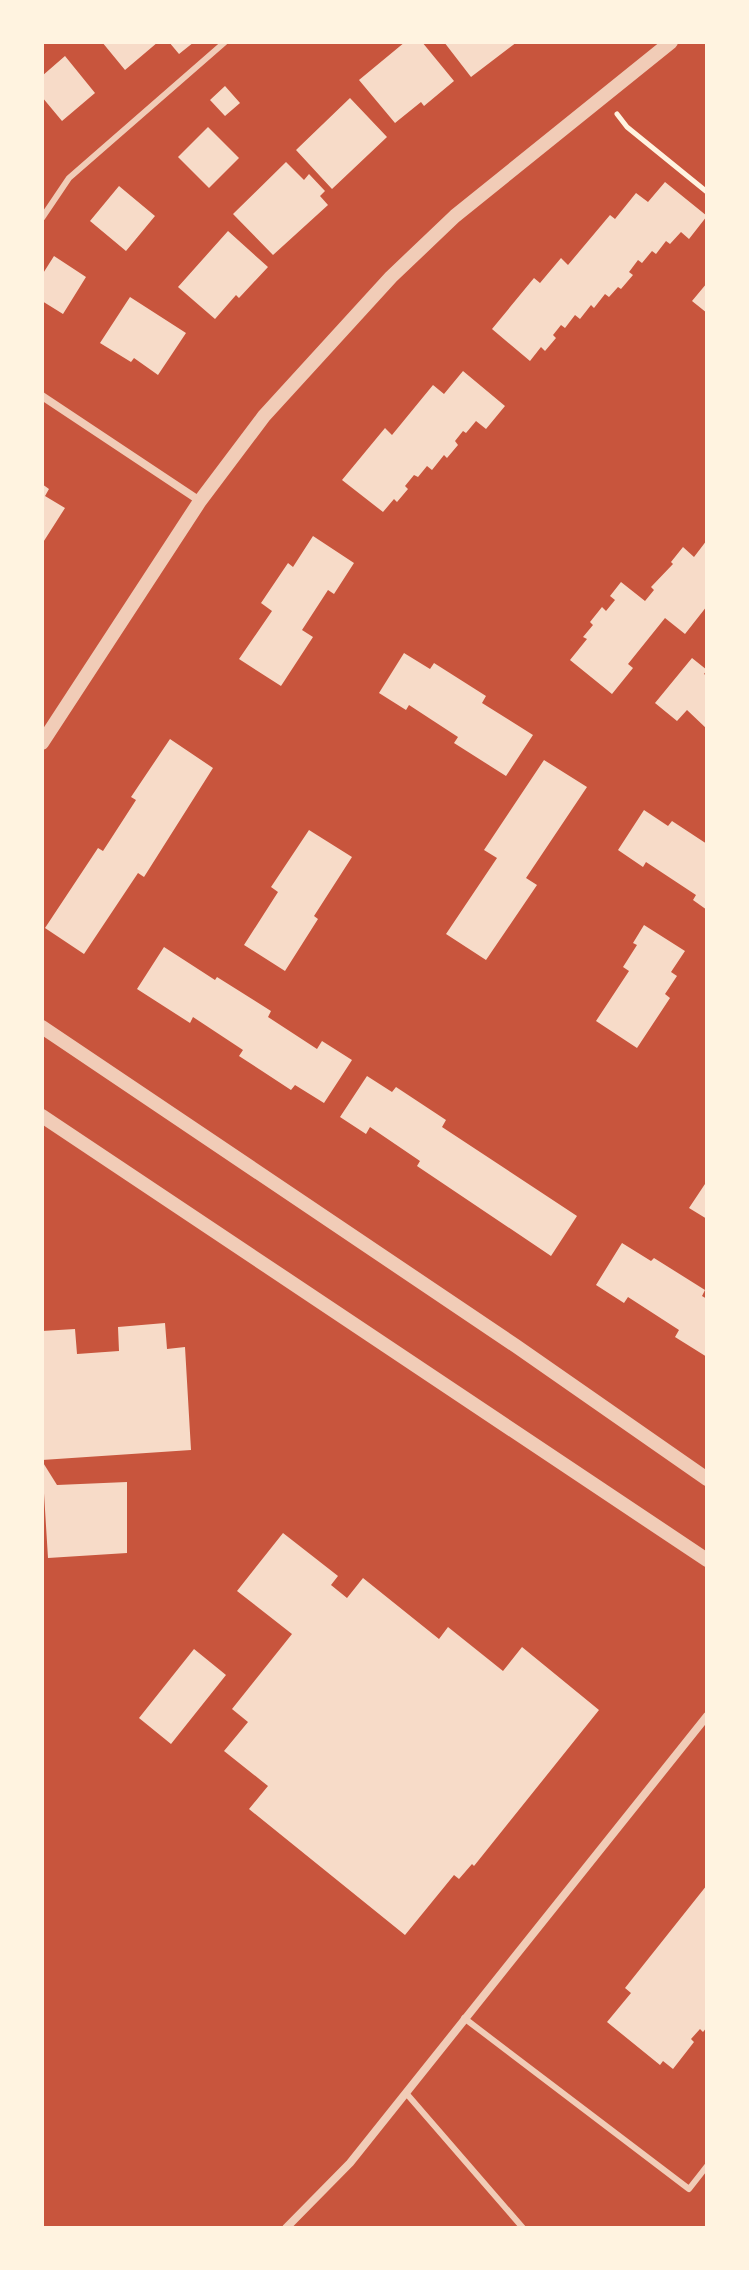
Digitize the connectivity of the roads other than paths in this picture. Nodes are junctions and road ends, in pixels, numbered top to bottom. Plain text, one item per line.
1 (225, 42) edge
2 (671, 42) edge
3 (42, 218) edge
4 (42, 396) edge
5 (200, 501) junction
6 (42, 743) edge
7 (42, 1027) edge
8 (42, 1116) edge
9 (707, 1479) edge
10 (707, 1560) edge
11 (707, 1716) edge
12 (464, 2018) junction
13 (406, 2093) junction
14 (707, 2166) edge
15 (286, 2228) edge
16 (523, 2228) edge

1 - 3 lane
2 - 5 street
4 - 5 street
5 - 6 street
7 - 9 street
8 - 10 street
11 - 12 street
12 - 13 street
12 - 14 lane
13 - 15 street
13 - 16 lane

